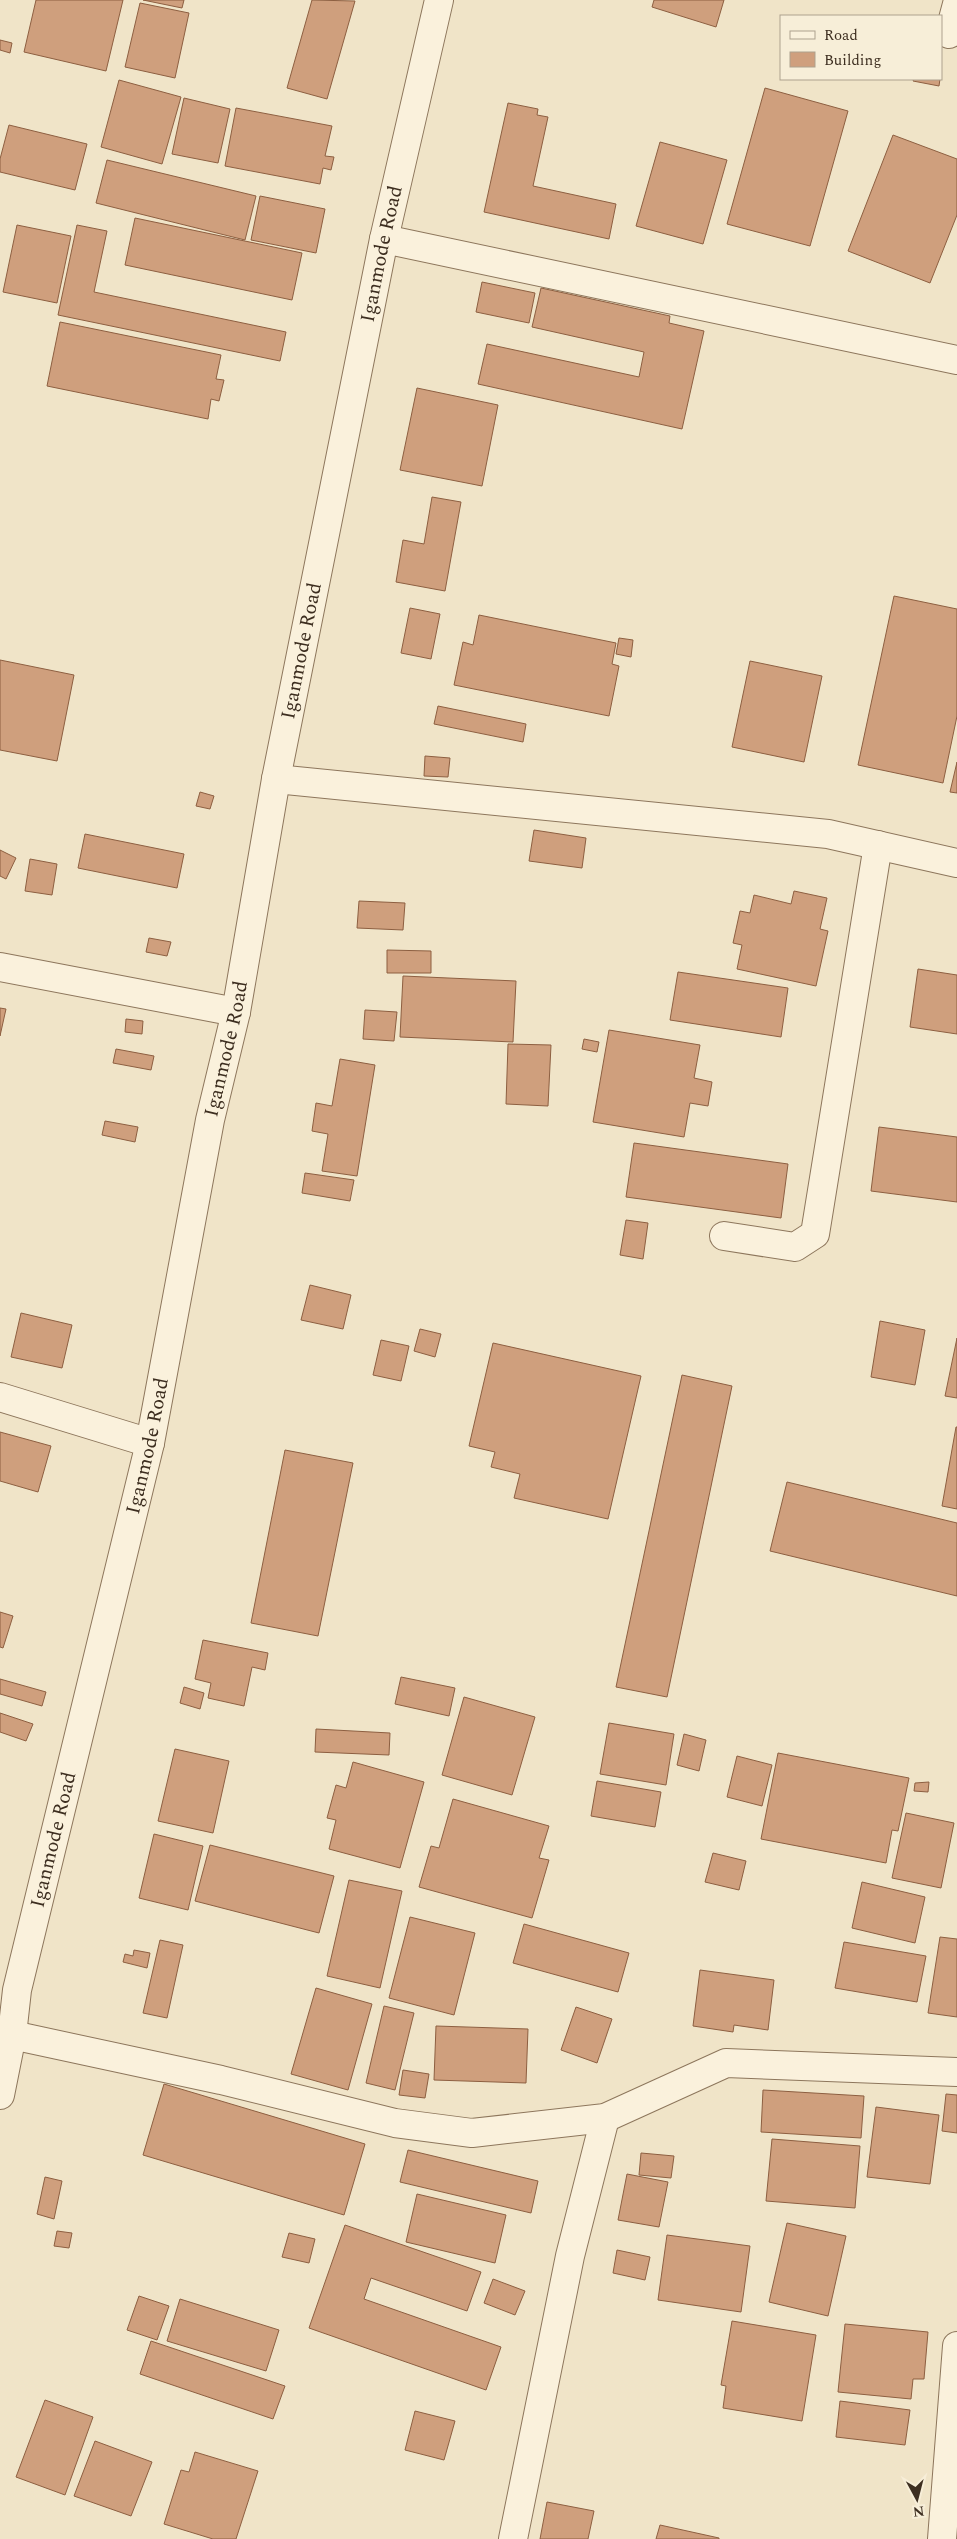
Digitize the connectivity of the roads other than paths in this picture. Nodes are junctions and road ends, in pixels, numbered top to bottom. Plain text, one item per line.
1 (439, 0) edge
2 (957, 4) edge
3 (949, 34) dead end
4 (384, 238) junction
5 (957, 360) edge
6 (276, 779) junction
7 (878, 845) junction
8 (957, 864) edge
9 (0, 967) edge
10 (236, 1012) junction
11 (724, 1236) dead end
12 (0, 1397) edge
13 (150, 1443) junction
14 (8, 1990) edge
15 (12, 2035) junction
16 (957, 2072) edge
17 (0, 2094) edge
18 (605, 2118) junction
19 (957, 2346) edge
20 (512, 2539) edge
21 (942, 2539) edge

1 - 4 street, Iganmode Road
2 - 3 street
4 - 5 street
4 - 6 street, Iganmode Road
6 - 7 street
6 - 10 street, Iganmode Road
7 - 8 street
7 - 11 street
9 - 10 street
10 - 13 street, Iganmode Road
12 - 13 street
13 - 14 street, Iganmode Road
14 - 15 street, Iganmode Road
15 - 17 street, Iganmode Road
15 - 18 street
16 - 18 street
18 - 20 street
19 - 21 street

